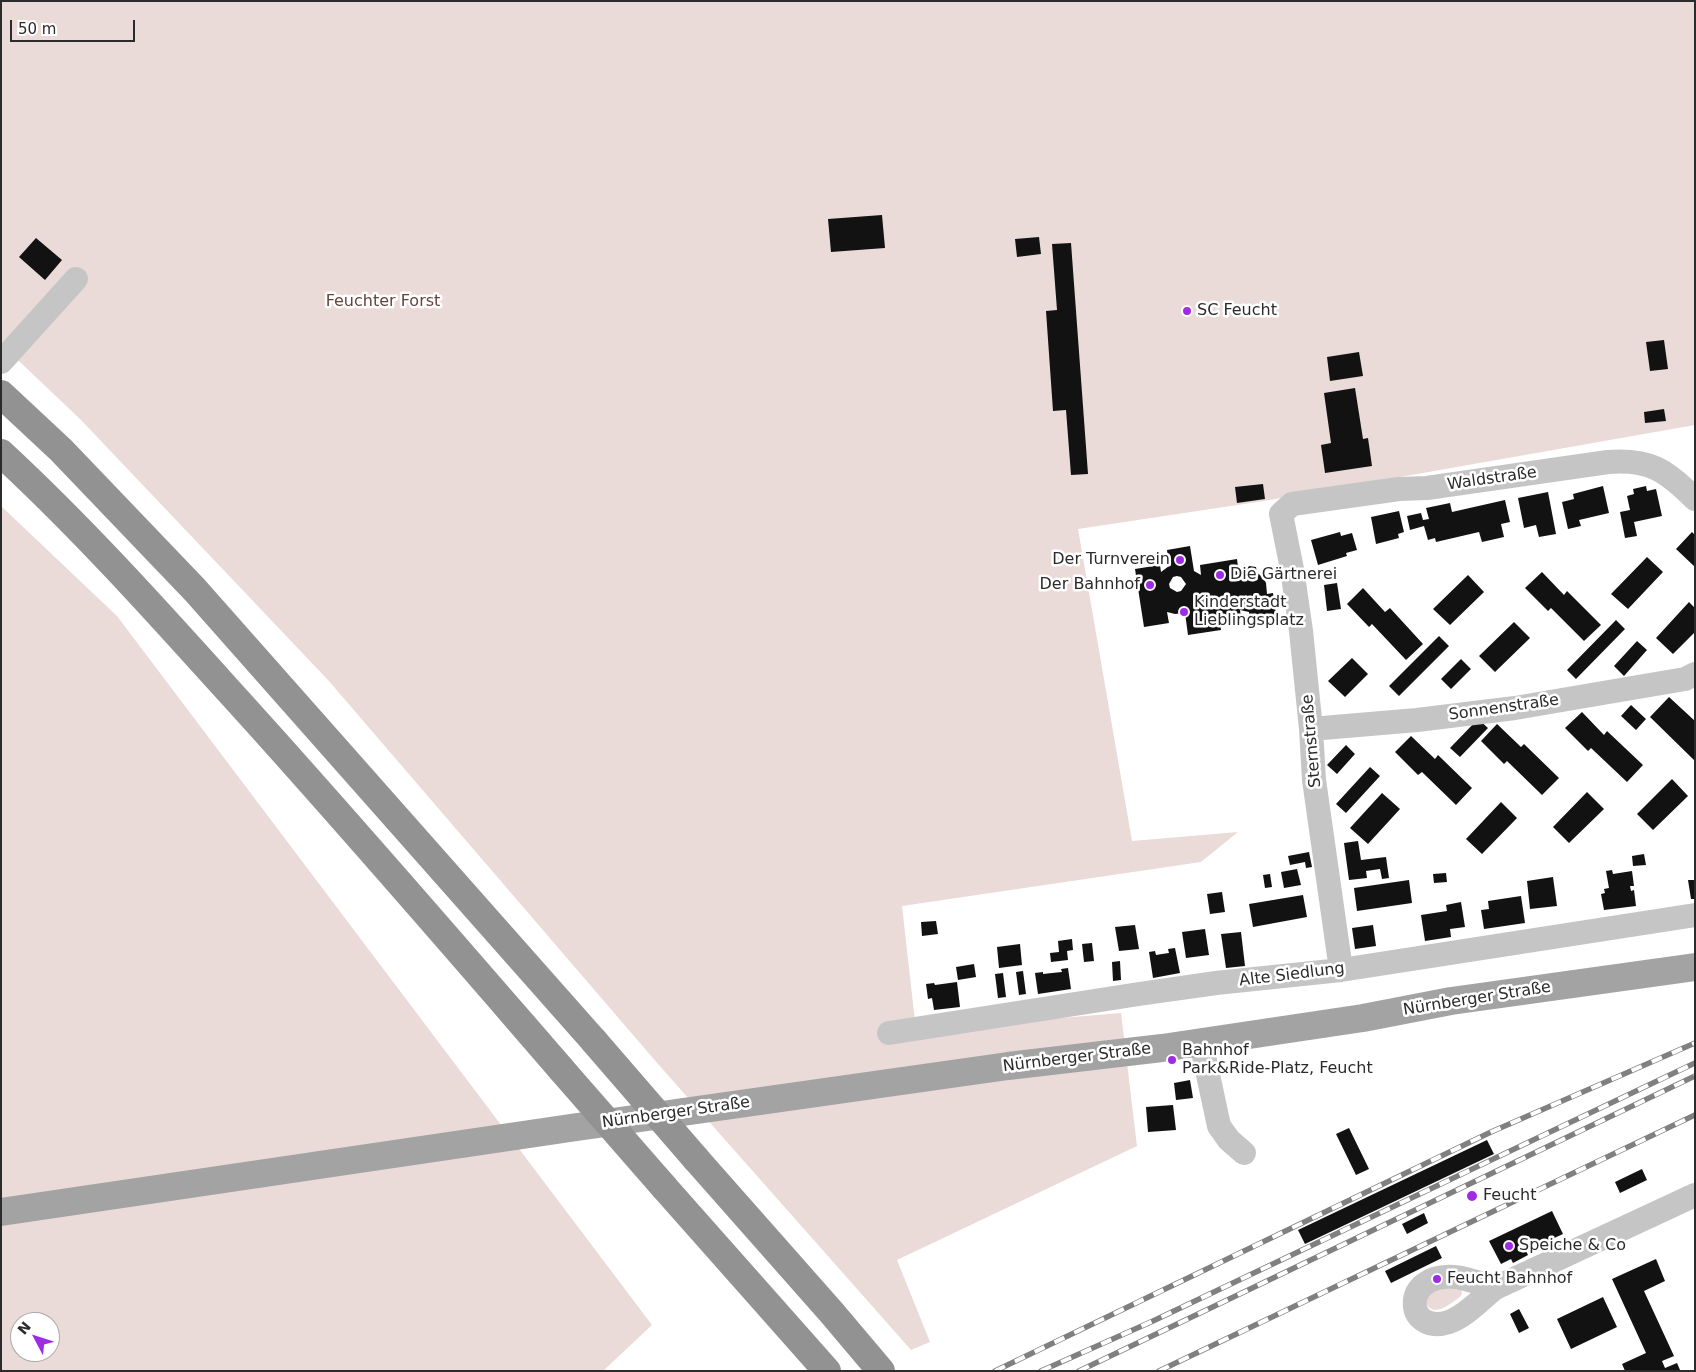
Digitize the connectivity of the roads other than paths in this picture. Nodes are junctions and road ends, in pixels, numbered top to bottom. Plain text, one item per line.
1 (76, 279) dead end
2 (1, 362) edge
3 (1, 394) edge
4 (1, 453) edge
5 (1695, 499) edge
6 (1282, 514) joint
7 (1695, 674) edge
8 (1311, 729) junction
9 (1695, 915) edge
10 (1695, 967) edge
11 (1341, 970) junction
12 (889, 1033) dead end
13 (1201, 1042) junction
14 (1244, 1153) dead end
15 (1695, 1195) edge
16 (1, 1212) edge
17 (1495, 1288) dead end
18 (827, 1371) edge
19 (881, 1371) edge

1 - 2 street
3 - 19 highway, bridge
4 - 18 highway, bridge
5 - 6 street, Waldstraße
6 - 8 street, Sternstraße
7 - 8 street, Sonnenstraße
8 - 11 street, Sternstraße
9 - 11 street, Alte Siedlung
10 - 13 main road, Nürnberger Straße
11 - 12 street, Alte Siedlung
13 - 14 street
13 - 16 main road, Nürnberger Straße
15 - 17 street

